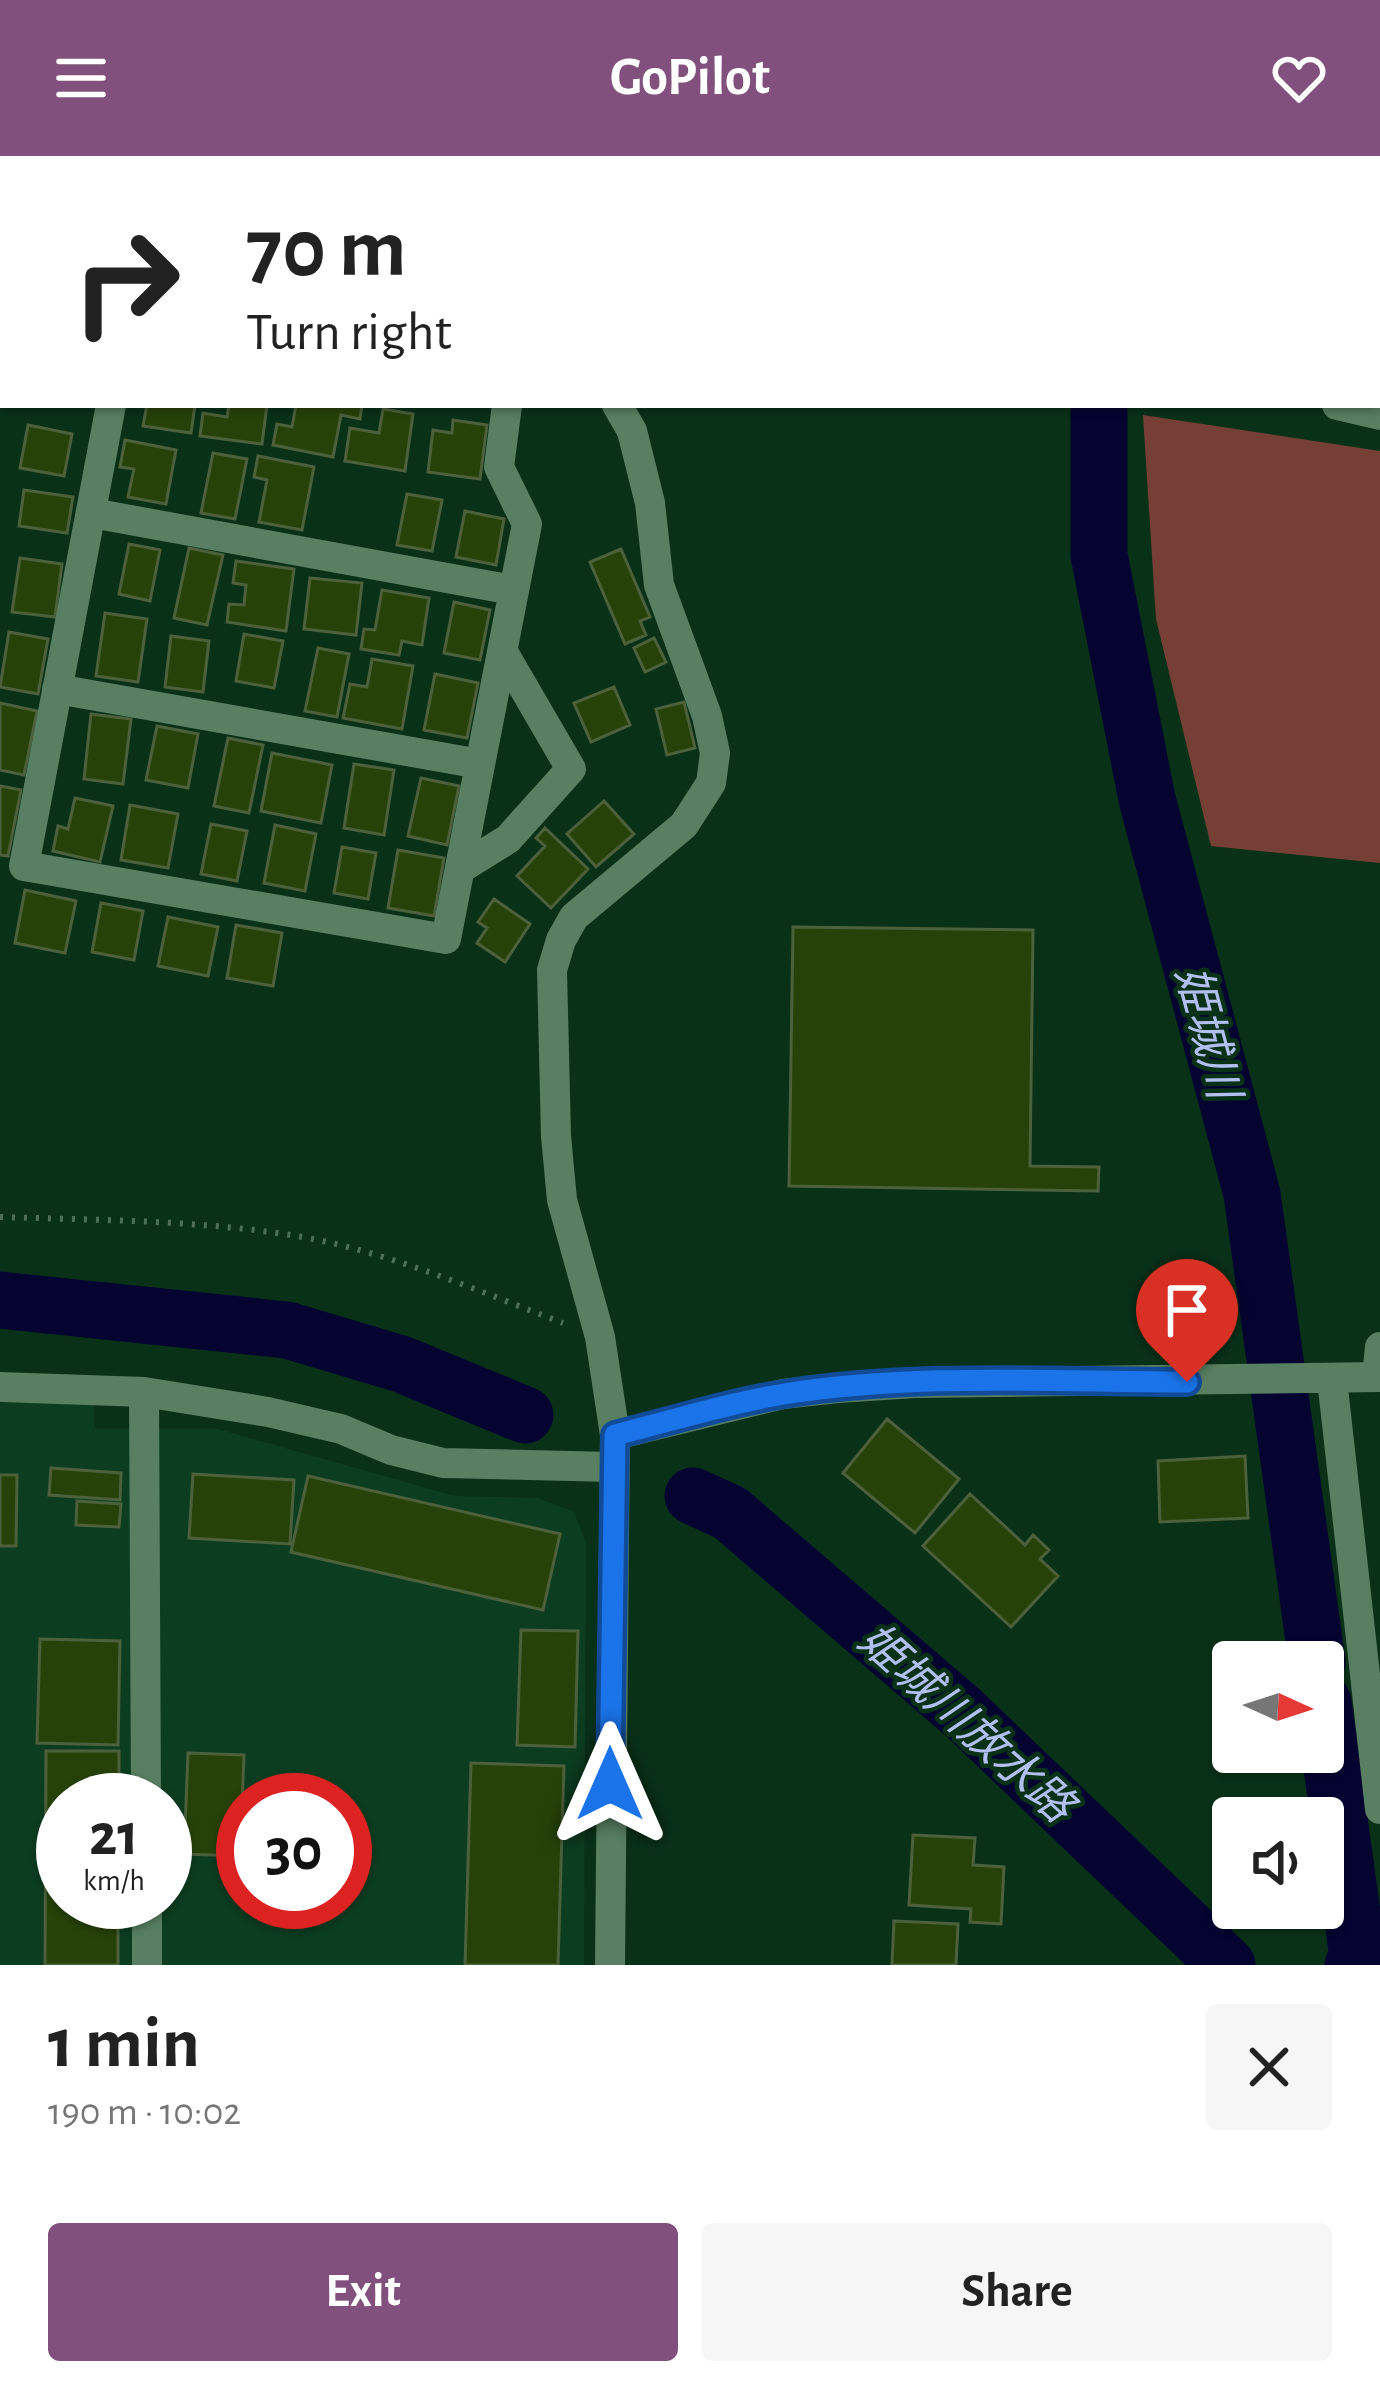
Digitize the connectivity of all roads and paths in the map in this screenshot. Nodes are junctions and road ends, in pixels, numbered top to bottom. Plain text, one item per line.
1 (110, 408) edge
2 (501, 408) edge
3 (619, 408) edge
4 (1350, 408) edge
5 (1380, 415) edge
6 (92, 513) junction
7 (514, 590) junction
8 (503, 652) junction
9 (57, 688) junction
10 (480, 764) junction
11 (463, 867) junction
12 (0, 1217) edge
13 (600, 1336) junction
14 (1379, 1367) edge
15 (1332, 1378) junction
16 (0, 1387) edge
17 (144, 1392) junction
18 (615, 1435) junction
19 (612, 1467) junction
20 (146, 1773) edge
21 (1380, 1810) edge
22 (147, 1929) edge
23 (147, 1965) edge
24 (610, 1965) edge

1 - 6 street
2 - 7 street
3 - 13 street
4 - 5 street
6 - 7 street
6 - 9 street
7 - 8 street
8 - 10 street
8 - 11 street
9 - 10 street
9 - 11 street
10 - 11 street
12 - 13 path
13 - 18 street
14 - 15 street
15 - 18 street
15 - 21 street
16 - 17 street
17 - 19 street
17 - 20 street
18 - 19 street
19 - 24 street
22 - 23 street

